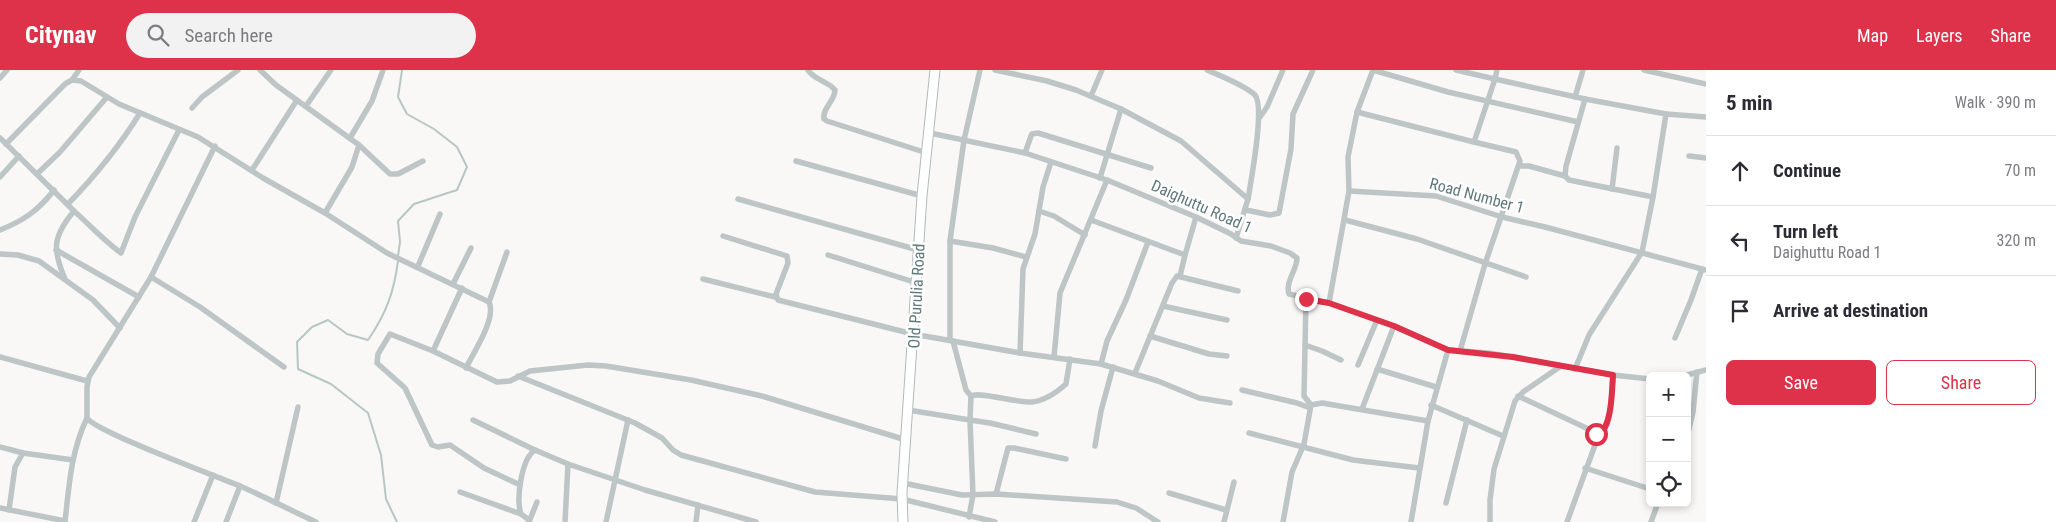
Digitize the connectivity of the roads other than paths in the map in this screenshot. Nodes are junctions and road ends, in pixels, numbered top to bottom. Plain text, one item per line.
1 (7, 70) edge
2 (79, 70) edge
3 (238, 70) edge
4 (331, 70) edge
5 (383, 70) edge
6 (808, 70) edge
7 (935, 70) edge
8 (980, 70) edge
9 (996, 70) edge
10 (1102, 70) edge
11 (1207, 70) edge
12 (1283, 70) edge
13 (1313, 70) edge
14 (1373, 70) edge
15 (1456, 70) edge
16 (1497, 70) edge
17 (1582, 70) edge
18 (1644, 70) edge
19 (263, 71) edge
20 (0, 78) edge
21 (1495, 79) junction
22 (72, 80) junction
23 (1706, 84) edge
24 (1091, 96) junction
25 (107, 97) junction
26 (1575, 97) junction
27 (1585, 99) junction
28 (297, 100) junction
29 (1487, 101) junction
30 (306, 106) junction
31 (192, 108) dead end
32 (1120, 109) junction
33 (1357, 112) junction
34 (140, 114) junction
35 (1666, 114) junction
36 (1706, 117) edge
37 (1259, 118) junction
38 (1578, 122) junction
39 (179, 130) junction
40 (930, 133) junction
41 (0, 138) edge
42 (350, 138) junction
43 (964, 140) junction
44 (1474, 142) junction
45 (6, 144) junction
46 (358, 145) junction
47 (215, 146) junction
48 (1617, 148) dead end
49 (927, 153) junction
50 (1025, 153) junction
51 (1106, 153) junction
52 (19, 156) junction
53 (1689, 156) dead end
54 (1706, 158) edge
55 (424, 161) dead end
56 (796, 161) dead end
57 (1051, 162) junction
58 (1520, 166) junction
59 (1151, 168) dead end
60 (252, 170) junction
61 (37, 174) junction
62 (1565, 176) junction
63 (0, 177) edge
64 (1100, 178) junction
65 (1106, 180) junction
66 (1612, 189) junction
67 (54, 190) junction
68 (1350, 191) junction
69 (922, 196) junction
70 (1653, 197) junction
71 (738, 199) dead end
72 (1248, 199) junction
73 (68, 204) junction
74 (1246, 210) junction
75 (74, 211) junction
76 (1039, 211) junction
77 (325, 213) junction
78 (440, 214) dead end
79 (1196, 217) junction
80 (1502, 217) junction
81 (1091, 220) junction
82 (1345, 220) junction
83 (0, 230) edge
84 (1085, 235) junction
85 (723, 236) dead end
86 (1236, 238) junction
87 (950, 241) junction
88 (1148, 242) junction
89 (471, 248) dead end
90 (56, 250) junction
91 (918, 250) junction
92 (507, 252) dead end
93 (1642, 252) junction
94 (0, 254) edge
95 (828, 255) dead end
96 (1186, 255) junction
97 (1026, 258) junction
98 (1485, 264) junction
99 (418, 266) junction
100 (1704, 269) edge
101 (1180, 276) junction
102 (151, 277) junction
103 (1526, 277) dead end
104 (703, 279) dead end
105 (66, 281) junction
106 (917, 283) junction
107 (453, 284) junction
108 (462, 288) junction
109 (1238, 291) dead end
110 (139, 297) junction
111 (775, 297) junction
112 (1306, 299) junction
113 (489, 302) junction
114 (1329, 303) junction
115 (1163, 306) junction
116 (1227, 320) dead end
117 (1377, 320) junction
118 (1394, 326) junction
119 (120, 328) junction
120 (913, 334) junction
121 (1150, 336) junction
122 (1675, 338) dead end
123 (950, 340) junction
124 (1305, 345) junction
125 (1448, 350) junction
126 (1460, 350) junction
127 (433, 351) junction
128 (1020, 353) junction
129 (1227, 356) dead end
130 (0, 357) edge
131 (1054, 357) junction
132 (1070, 360) junction
133 (1341, 360) dead end
134 (1101, 364) junction
135 (1358, 365) dead end
136 (1561, 366) junction
137 (284, 367) dead end
138 (1113, 367) junction
139 (466, 368) junction
140 (1575, 368) junction
141 (1377, 369) junction
142 (1706, 370) edge
143 (1697, 372) junction
144 (1135, 373) junction
145 (1691, 374) edge
146 (1613, 375) junction
147 (518, 376) junction
148 (1646, 379) edge
149 (87, 381) junction
150 (1436, 387) junction
151 (1242, 390) dead end
152 (971, 396) junction
153 (1518, 396) junction
154 (1230, 403) dead end
155 (1432, 405) junction
156 (298, 407) dead end
157 (1311, 407) junction
158 (1362, 409) junction
159 (908, 410) junction
160 (87, 418) junction
161 (473, 420) dead end
162 (628, 420) junction
163 (970, 420) junction
164 (1467, 420) junction
165 (1691, 420) edge
166 (1428, 421) junction
167 (1250, 433) dead end
168 (1036, 434) dead end
169 (1599, 434) junction
170 (1503, 436) junction
171 (906, 440) junction
172 (1094, 446) dead end
173 (0, 447) edge
174 (1302, 447) junction
175 (535, 450) junction
176 (23, 453) junction
177 (1066, 459) dead end
178 (73, 460) junction
179 (568, 464) junction
180 (1419, 468) junction
181 (1586, 468) junction
182 (213, 475) junction
183 (615, 479) junction
184 (1234, 482) dead end
185 (903, 483) junction
186 (520, 485) junction
187 (240, 486) junction
188 (1646, 488) edge
189 (460, 492) dead end
190 (1169, 493) dead end
191 (996, 494) junction
192 (973, 495) junction
193 (902, 499) junction
194 (537, 502) dead end
195 (276, 503) junction
196 (1446, 503) dead end
197 (698, 505) junction
198 (1656, 507) edge
199 (0, 508) edge
200 (9, 510) junction
201 (1226, 510) junction
202 (521, 514) junction
203 (969, 517) junction
204 (978, 520) edge
205 (529, 521) edge
206 (65, 522) edge
207 (194, 522) edge
208 (226, 522) edge
209 (316, 522) edge
210 (565, 522) edge
211 (606, 522) edge
212 (696, 522) edge
213 (756, 522) edge
214 (903, 522) edge
215 (995, 522) edge
216 (1158, 522) edge
217 (1224, 522) edge
218 (1282, 522) edge
219 (1411, 522) edge
220 (1490, 522) edge
221 (1567, 522) edge
222 (1650, 522) edge

1 - 20 street
2 - 22 street
3 - 31 street
4 - 30 street
5 - 42 street
6 - 49 street
7 - 40 main road, Old Purulia Road
8 - 43 street
9 - 24 street
10 - 24 street
11 - 37 street
12 - 37 street
13 - 74 street
14 - 29 street
14 - 33 street
15 - 21 street
16 - 21 street
17 - 26 street
18 - 23 street
19 - 28 street
21 - 26 street
21 - 29 street
22 - 25 street
22 - 45 street
24 - 32 street
25 - 34 street
25 - 61 street
26 - 27 street
27 - 35 street
27 - 38 street
28 - 30 street
28 - 60 street
29 - 38 street
29 - 44 street
30 - 42 street
32 - 51 street
32 - 72 street
33 - 44 street
33 - 68 street
34 - 39 street
34 - 73 street
35 - 36 street
35 - 70 street
37 - 72 street
38 - 62 street
39 - 47 street
39 - 75 street
40 - 43 street, Daighuttu Road 1
40 - 49 main road, Old Purulia Road
41 - 45 street
42 - 46 street
43 - 50 street, Daighuttu Road 1
43 - 87 street
44 - 58 street
45 - 52 street
46 - 55 street
46 - 77 street
47 - 60 street
47 - 102 street
48 - 66 street
49 - 69 main road, Old Purulia Road
50 - 51 street
50 - 57 street, Daighuttu Road 1
51 - 59 street
51 - 64 street
52 - 61 street
52 - 63 street
53 - 54 street
56 - 69 street
57 - 64 street, Daighuttu Road 1
57 - 76 street
58 - 62 street
58 - 80 street
60 - 77 street
61 - 67 street
62 - 66 street
64 - 65 street, Daighuttu Road 1
65 - 79 street, Daighuttu Road 1
65 - 81 street
66 - 70 street
67 - 73 street
67 - 83 street
68 - 80 street, Road Number 1
68 - 82 street
69 - 91 main road, Old Purulia Road
70 - 93 street
71 - 91 street
72 - 74 street
73 - 75 street
74 - 86 street
75 - 90 street
76 - 84 street
76 - 97 street
77 - 99 street
78 - 99 street
79 - 86 street, Daighuttu Road 1
79 - 96 street
80 - 93 street, Road Number 1
80 - 98 street
81 - 84 street
81 - 88 street
82 - 98 street
82 - 114 street
84 - 131 street
85 - 111 street
86 - 112 street, Daighuttu Road 1
87 - 97 street
87 - 123 street
88 - 96 street
88 - 134 street
89 - 107 street
90 - 105 street
90 - 110 street
91 - 106 main road, Old Purulia Road
92 - 113 street
93 - 100 street, Road Number 1
93 - 140 street
94 - 105 street
95 - 106 street
96 - 101 street
97 - 128 street
98 - 103 street
98 - 126 street
99 - 107 street
100 - 122 street
101 - 109 street
101 - 115 street
102 - 110 street
102 - 137 street
104 - 111 street
105 - 119 street
106 - 120 main road, Old Purulia Road
107 - 108 street
108 - 113 street
108 - 127 street
110 - 119 street
111 - 120 street
112 - 114 street, Daighuttu Road 1
112 - 124 street
113 - 139 street
114 - 117 street, Daighuttu Road 1
115 - 116 street
115 - 121 street
117 - 118 street, Daighuttu Road 1
117 - 135 street
118 - 125 street, Daighuttu Road 1
118 - 141 street
119 - 149 street
120 - 123 street
120 - 159 main road, Old Purulia Road
121 - 129 street
121 - 144 street
123 - 128 street
123 - 152 street
124 - 133 street
124 - 157 street
125 - 126 street, Daighuttu Road 1
125 - 150 street
126 - 136 street, Daighuttu Road 1
127 - 139 street
127 - 186 street
128 - 131 street
130 - 149 street
131 - 132 street
132 - 134 street
132 - 152 street
134 - 138 street
136 - 140 street, Daighuttu Road 1
136 - 153 street
138 - 144 street
138 - 172 street
139 - 147 street
140 - 146 street, Daighuttu Road 1
141 - 150 street
141 - 158 street
142 - 143 street
143 - 145 street
143 - 165 street
144 - 154 street
146 - 148 street, Daighuttu Road 1
146 - 169 street
147 - 162 street
147 - 171 street
149 - 160 street
150 - 155 street
151 - 157 street
152 - 163 street
153 - 169 street
153 - 170 street
155 - 164 street
155 - 166 street
156 - 195 street
157 - 158 street
157 - 174 street
158 - 166 street
159 - 163 street
159 - 171 main road, Old Purulia Road
160 - 178 street
160 - 182 street
161 - 175 street
162 - 183 street
162 - 193 street
163 - 168 street
163 - 192 street
164 - 170 street
164 - 196 street
166 - 180 street
167 - 174 street
169 - 181 street
170 - 220 street
171 - 185 main road, Old Purulia Road
173 - 176 street
174 - 180 street
174 - 218 street
175 - 179 street
175 - 186 street
176 - 178 street
176 - 200 street
177 - 191 street
178 - 206 street
179 - 183 street
179 - 210 street
180 - 219 street
181 - 188 street
181 - 221 street
182 - 187 street
182 - 207 street
183 - 197 street
183 - 211 street
184 - 201 street
185 - 192 street
185 - 193 main road, Old Purulia Road
186 - 202 street
187 - 195 street
187 - 208 street
189 - 202 street
190 - 201 street
191 - 192 street
191 - 216 street
192 - 203 street
193 - 203 street
193 - 214 main road, Old Purulia Road
194 - 205 street
195 - 209 street
197 - 212 street
197 - 213 street
198 - 222 street
199 - 200 street
200 - 206 street
201 - 217 street
202 - 205 street
203 - 204 street
204 - 215 street

